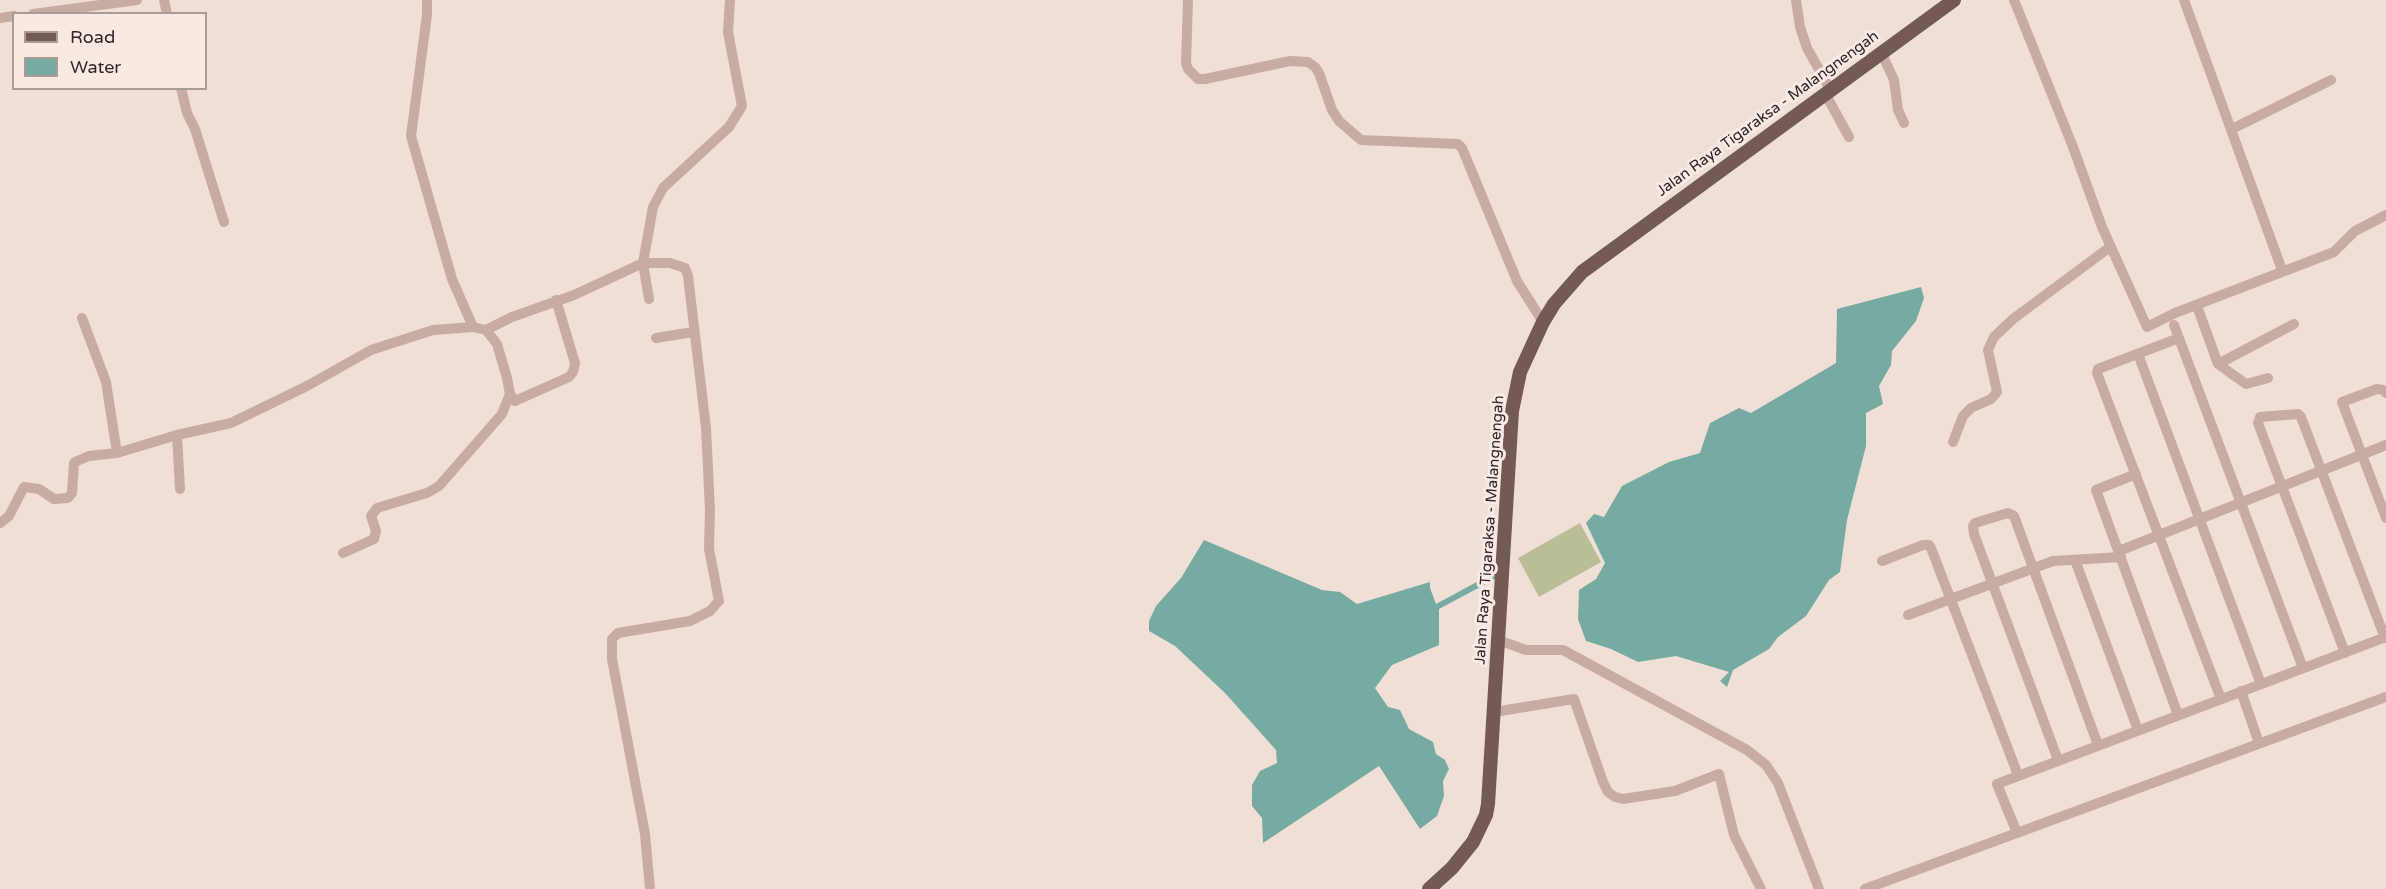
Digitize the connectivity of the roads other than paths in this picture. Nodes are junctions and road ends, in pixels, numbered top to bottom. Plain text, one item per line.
1 (137, 0) edge
2 (427, 0) edge
3 (729, 0) edge
4 (1188, 0) edge
5 (1796, 0) edge
6 (1954, 0) edge
7 (2014, 0) edge
8 (2184, 0) edge
9 (48, 12) edge
10 (1881, 52) junction
11 (2331, 80) dead end
12 (181, 90) edge
13 (1829, 93) junction
14 (1904, 123) dead end
15 (2232, 129) junction
16 (1849, 137) dead end
17 (2386, 215) edge
18 (224, 222) dead end
19 (2110, 247) junction
20 (643, 263) junction
21 (2283, 270) junction
22 (649, 299) dead end
23 (556, 300) junction
24 (2197, 306) junction
25 (82, 318) dead end
26 (1543, 322) junction
27 (2294, 324) dead end
28 (2174, 325) dead end
29 (474, 327) junction
30 (486, 330) junction
31 (693, 332) junction
32 (656, 338) dead end
33 (2179, 338) junction
34 (2138, 354) junction
35 (2218, 364) junction
36 (2268, 378) dead end
37 (2386, 393) edge
38 (510, 394) junction
39 (177, 435) junction
40 (1953, 442) dead end
41 (2386, 445) edge
42 (117, 453) junction
43 (2362, 454) junction
44 (2321, 471) junction
45 (2136, 474) junction
46 (2282, 487) junction
47 (180, 489) dead end
48 (2242, 504) junction
49 (2386, 518) edge
50 (2201, 519) junction
51 (0, 523) edge
52 (2159, 536) junction
53 (343, 553) dead end
54 (2120, 554) junction
55 (2075, 560) junction
56 (1882, 561) dead end
57 (2033, 568) junction
58 (1992, 584) junction
59 (1950, 599) junction
60 (1908, 615) dead end
61 (2386, 637) edge
62 (1498, 640) junction
63 (2345, 652) junction
64 (2303, 668) junction
65 (2262, 684) junction
66 (2241, 691) junction
67 (2386, 697) edge
68 (2221, 699) junction
69 (1494, 712) junction
70 (2178, 715) junction
71 (2138, 730) junction
72 (2259, 743) junction
73 (2098, 745) junction
74 (2058, 760) junction
75 (2018, 775) junction
76 (2017, 833) junction
77 (650, 889) edge
78 (1430, 889) edge
79 (1761, 889) edge
80 (1819, 889) edge
81 (1864, 889) edge

1 - 9 street
2 - 29 street
3 - 20 street
4 - 26 street
5 - 13 street
6 - 10 main road, Jalan Raya Tigaraksa - Malangnengah
7 - 19 street
8 - 15 street
10 - 13 main road, Jalan Raya Tigaraksa - Malangnengah
10 - 14 street
11 - 15 street
12 - 18 street
13 - 16 street
13 - 26 main road, Jalan Raya Tigaraksa - Malangnengah
15 - 21 street
17 - 21 street
19 - 24 street
19 - 40 street
20 - 22 street
20 - 23 street
20 - 31 street
21 - 24 street
23 - 30 street
23 - 38 street
24 - 35 street
25 - 42 street
26 - 62 main road, Jalan Raya Tigaraksa - Malangnengah
27 - 35 street
28 - 33 street
29 - 30 street
29 - 39 street
30 - 38 street
31 - 32 street
31 - 77 street
33 - 34 street
33 - 48 street
34 - 45 street
34 - 50 street
35 - 36 street
37 - 43 street
38 - 53 street
39 - 42 street
39 - 47 street
41 - 43 street
42 - 51 street
43 - 44 street
43 - 49 street
44 - 46 street
44 - 46 street
44 - 61 street
45 - 52 street
45 - 54 street
46 - 48 street
46 - 63 street
48 - 50 street
48 - 64 street
50 - 52 street
50 - 65 street
52 - 54 street
52 - 68 street
54 - 55 street
54 - 70 street
55 - 57 street
55 - 71 street
56 - 59 street
57 - 58 street
57 - 58 street
57 - 73 street
58 - 59 street
58 - 74 street
59 - 60 street
59 - 75 street
61 - 63 street
62 - 69 main road, Jalan Raya Tigaraksa - Malangnengah
62 - 80 street
63 - 64 street
64 - 65 street
65 - 66 street
66 - 68 street
66 - 72 street
67 - 72 street
68 - 70 street
69 - 78 main road, Jalan Raya Tigaraksa - Malangnengah
69 - 79 street
70 - 71 street
71 - 73 street
72 - 76 street
73 - 74 street
74 - 75 street
75 - 76 street
76 - 81 street

